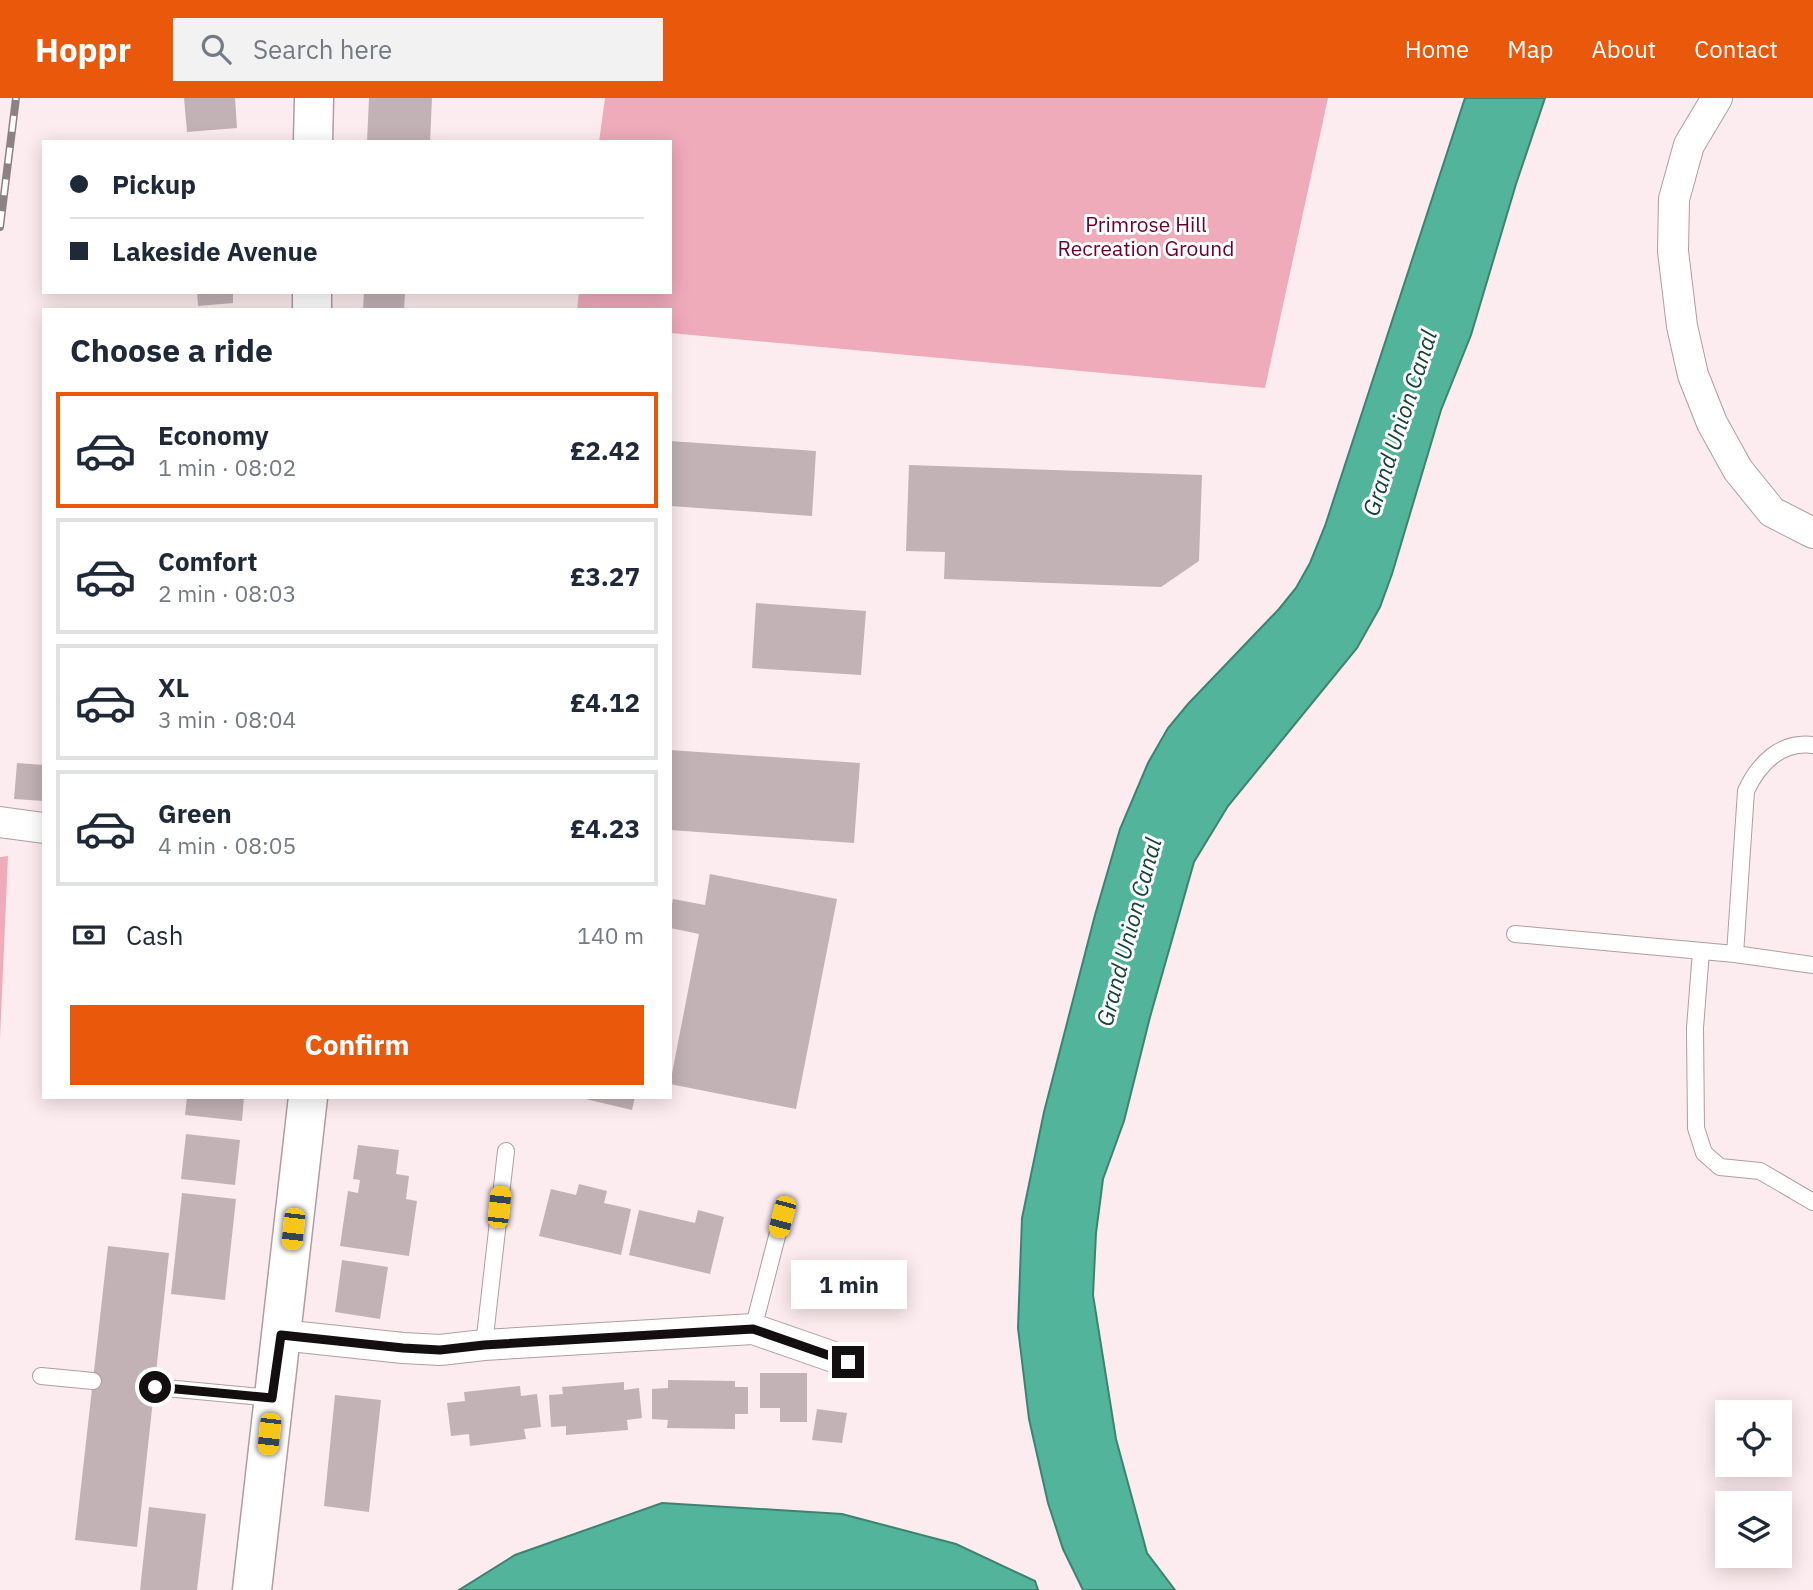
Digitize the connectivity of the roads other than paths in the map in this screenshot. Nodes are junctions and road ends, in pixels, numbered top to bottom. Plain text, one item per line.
1 (314, 98) edge
2 (1717, 98) edge
3 (313, 140) edge
4 (1813, 533) edge
5 (1813, 745) edge
6 (0, 822) edge
7 (42, 828) edge
8 (1515, 934) dead end
9 (1701, 951) junction
10 (1735, 954) junction
11 (1813, 965) edge
12 (308, 1099) edge
13 (506, 1151) dead end
14 (1813, 1202) edge
15 (782, 1217) dead end
16 (753, 1329) junction
17 (281, 1335) junction
18 (484, 1345) junction
19 (848, 1362) dead end
20 (41, 1376) dead end
21 (93, 1381) dead end
22 (155, 1387) dead end
23 (272, 1398) junction
24 (252, 1590) edge

1 - 3 street
2 - 4 street
5 - 10 lane
6 - 7 street
8 - 9 lane
9 - 10 lane
9 - 14 lane
10 - 11 lane
12 - 17 street
13 - 18 lane
15 - 16 lane
16 - 18 street
16 - 19 street
17 - 18 street
17 - 23 street
20 - 21 lane
22 - 23 lane
23 - 24 street

